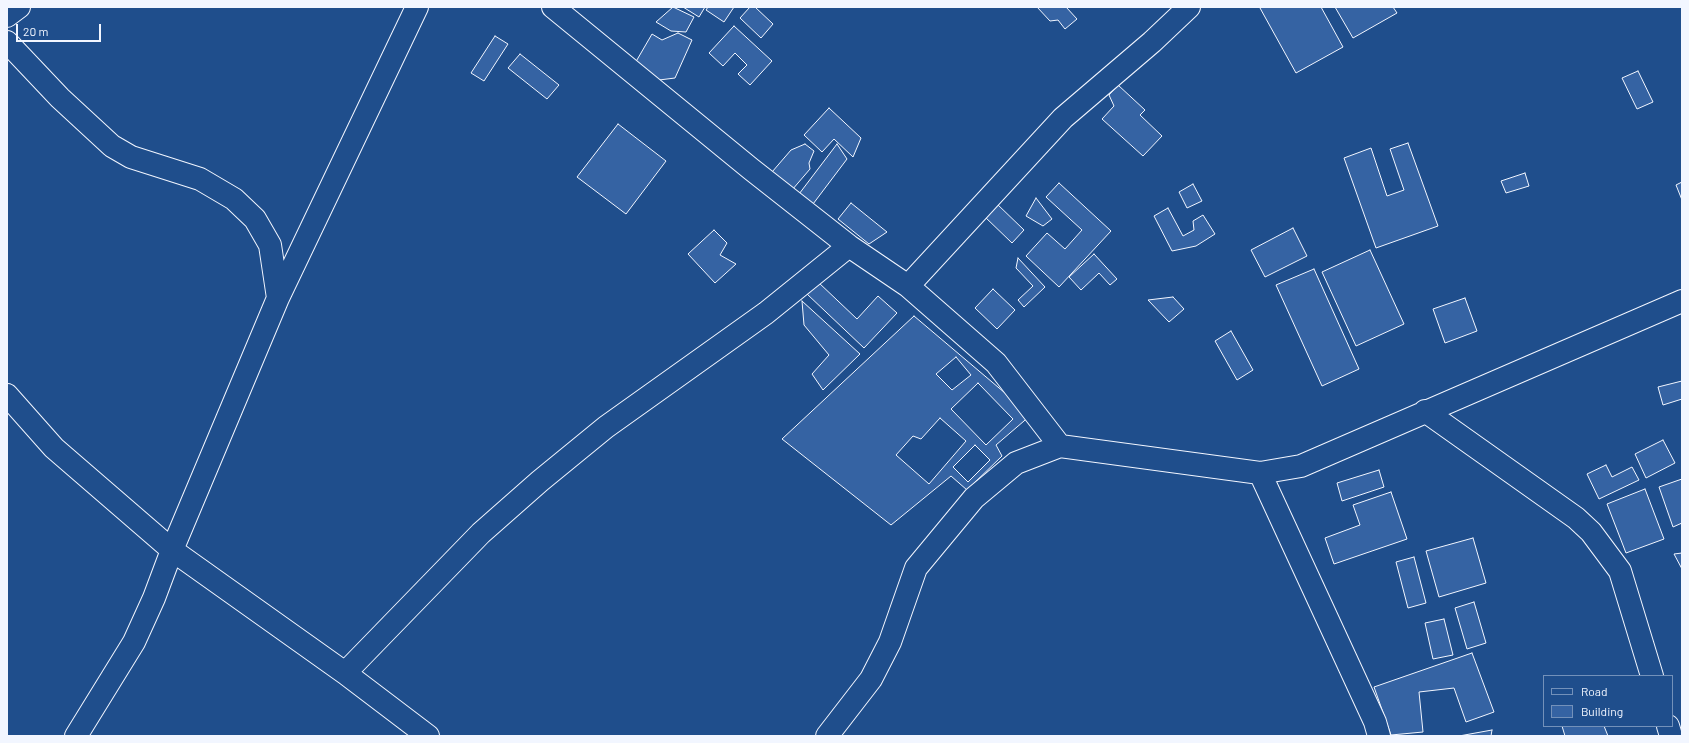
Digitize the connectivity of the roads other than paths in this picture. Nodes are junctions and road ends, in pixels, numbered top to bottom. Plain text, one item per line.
1 (19, 7) edge
2 (416, 7) edge
3 (553, 7) edge
4 (1189, 7) edge
5 (7, 16) edge
6 (7, 42) edge
7 (849, 246) junction
8 (908, 286) junction
9 (278, 298) junction
10 (1682, 301) edge
11 (7, 395) edge
12 (1425, 411) junction
13 (1060, 446) junction
14 (1260, 473) junction
15 (172, 550) junction
16 (345, 673) junction
17 (1652, 675) edge
18 (76, 736) edge
19 (428, 736) edge
20 (827, 736) edge
21 (1379, 736) edge

1 - 5 street
2 - 9 street
3 - 7 street
4 - 8 street
6 - 9 street
7 - 8 street
7 - 16 street
8 - 13 street
9 - 15 street
10 - 12 street
11 - 15 street
12 - 14 street
12 - 17 street
13 - 14 street
13 - 20 street
14 - 21 street
15 - 16 street
15 - 18 street
16 - 19 street

